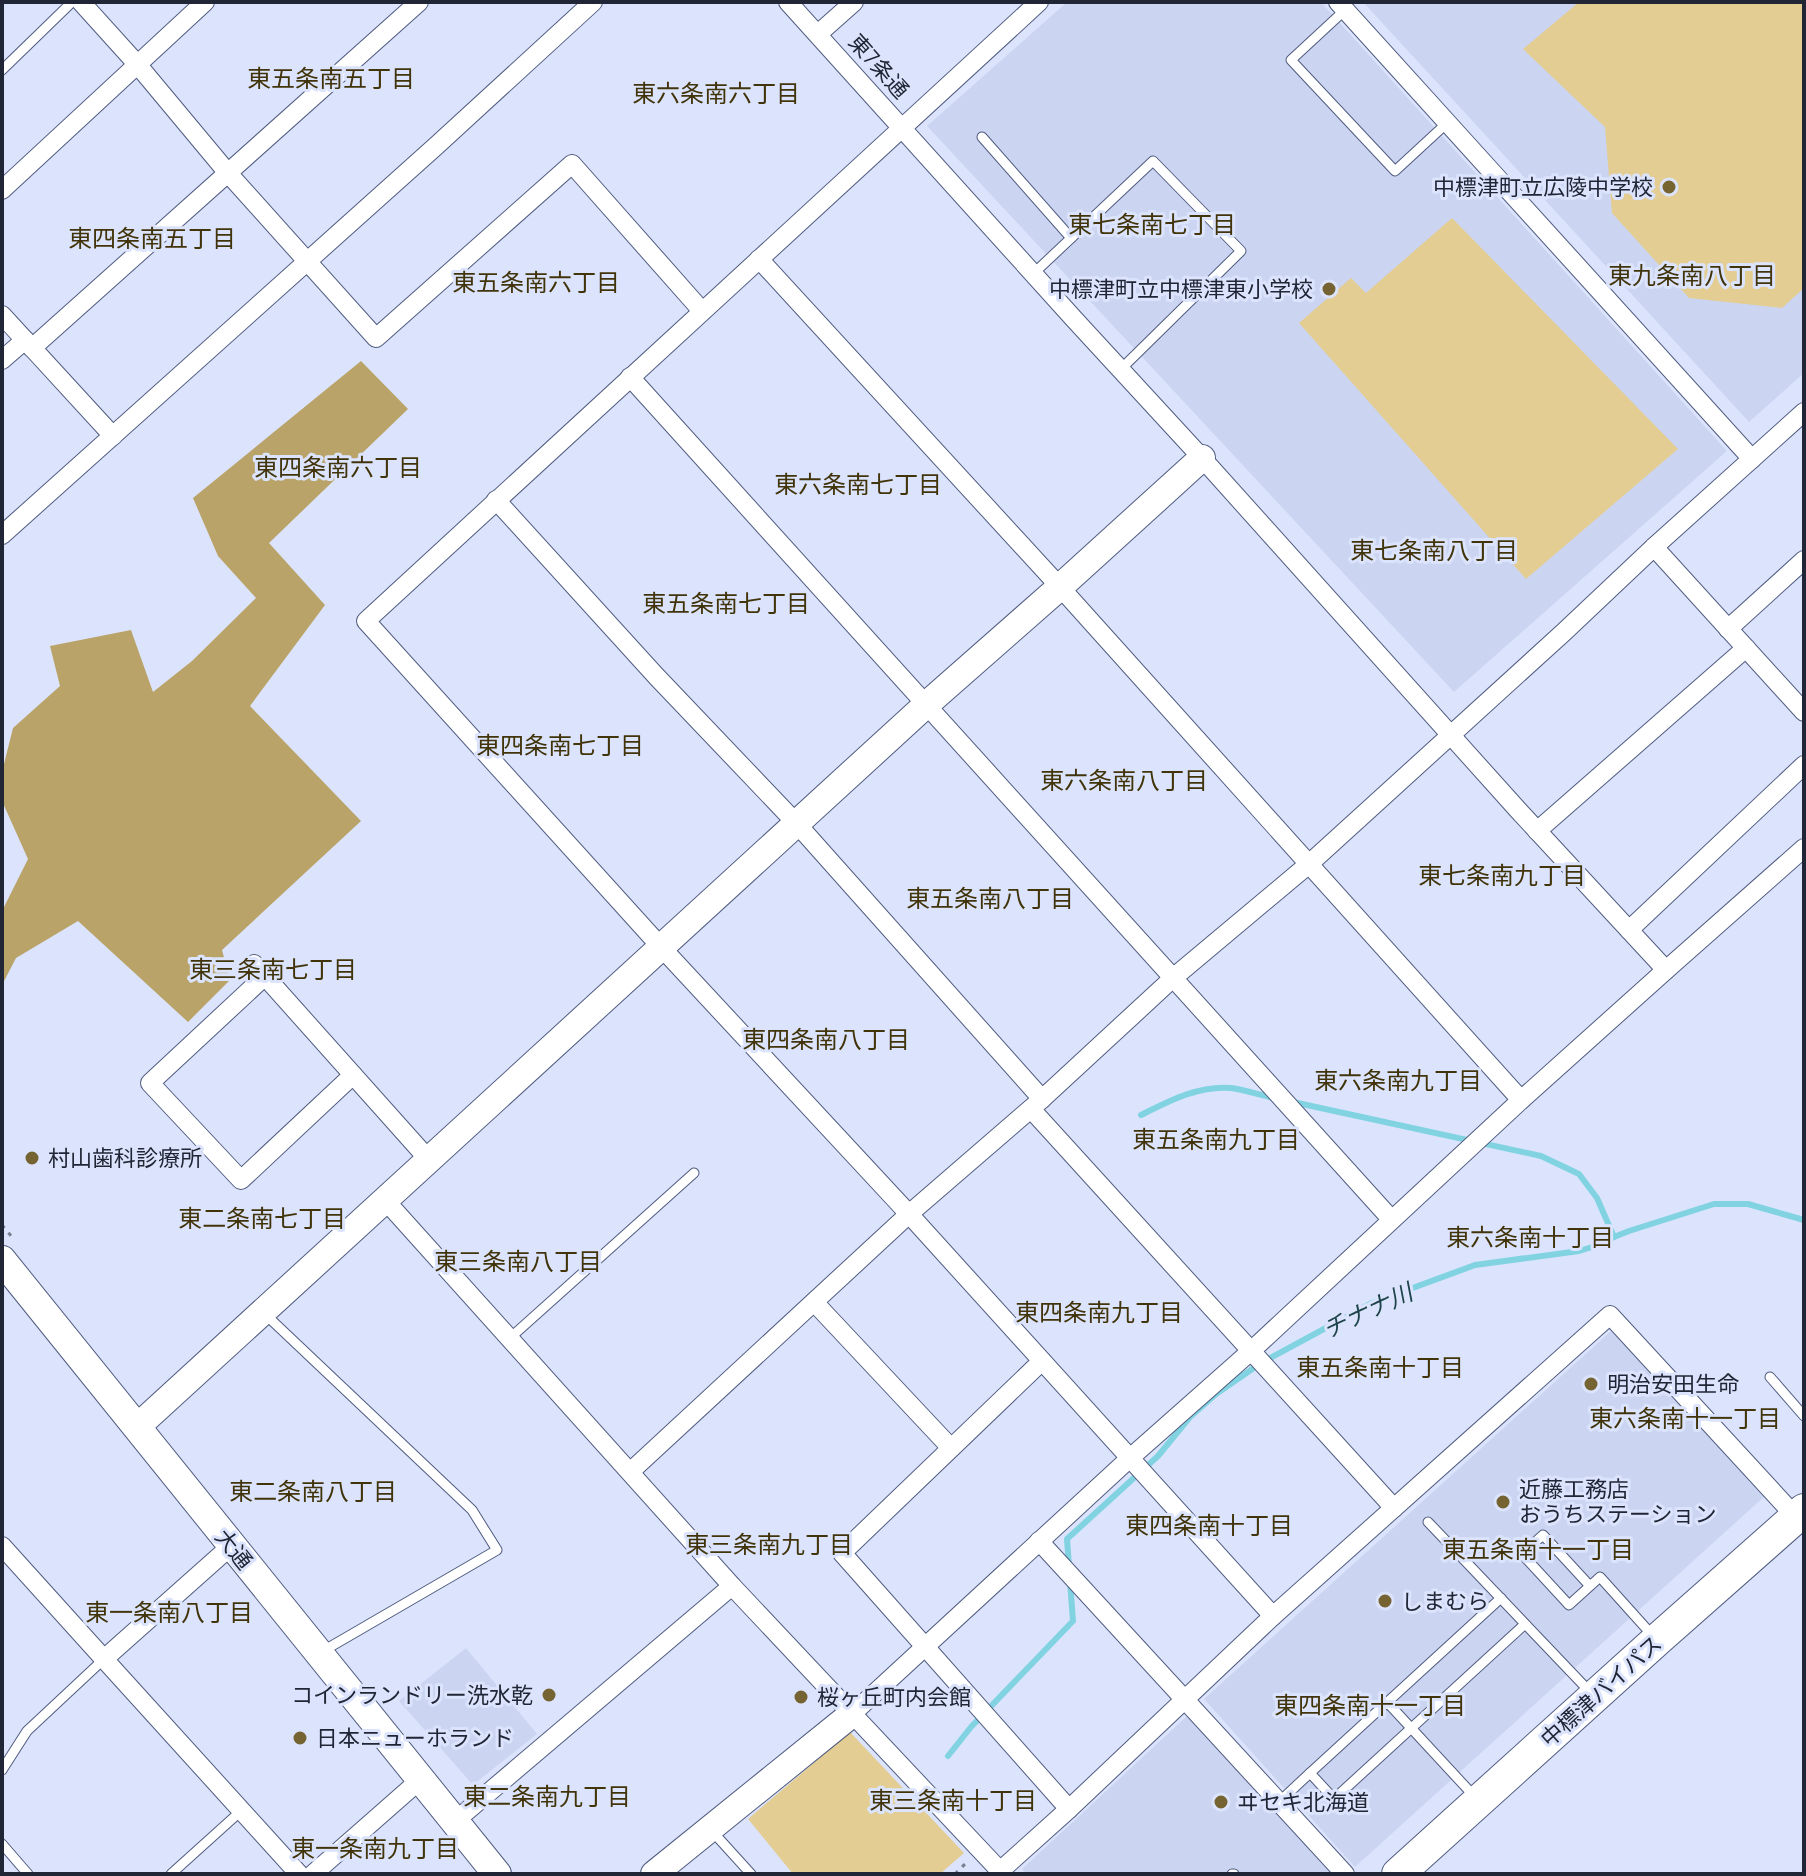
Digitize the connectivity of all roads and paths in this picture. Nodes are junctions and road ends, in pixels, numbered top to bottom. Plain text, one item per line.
1 (72, 2) edge
2 (81, 2) edge
3 (205, 2) edge
4 (419, 2) edge
5 (593, 2) edge
6 (788, 2) edge
7 (854, 2) edge
8 (1039, 2) edge
9 (1342, 5) edge
10 (818, 34) junction
11 (137, 64) junction
12 (2, 70) edge
13 (1447, 123) junction
14 (902, 127) junction
15 (982, 137) dead end
16 (227, 172) junction
17 (2, 190) edge
18 (1071, 238) junction
19 (759, 259) junction
20 (307, 261) junction
21 (1033, 274) junction
22 (702, 311) junction
23 (2, 315) edge
24 (28, 344) junction
25 (2, 360) edge
26 (1120, 370) junction
27 (630, 377) junction
28 (1804, 412) edge
29 (113, 436) junction
30 (1202, 458) junction
31 (1752, 459) junction
32 (496, 500) junction
33 (2, 535) edge
34 (1654, 547) junction
35 (1804, 560) edge
36 (1060, 587) junction
37 (1728, 629) junction
38 (1746, 648) junction
39 (927, 704) junction
40 (1802, 706) edge
41 (1451, 734) junction
42 (1804, 765) edge
43 (797, 824) junction
44 (1537, 831) junction
45 (1804, 848) edge
46 (1309, 864) junction
47 (1629, 930) junction
48 (661, 947) junction
49 (1666, 970) junction
50 (1173, 978) junction
51 (353, 1075) junction
52 (1521, 1100) junction
53 (1037, 1104) junction
54 (429, 1160) junction
55 (694, 1173) dead end
56 (385, 1200) junction
57 (909, 1214) junction
58 (1391, 1219) junction
59 (2, 1260) edge
60 (814, 1302) junction
61 (263, 1311) junction
62 (509, 1339) junction
63 (1251, 1351) junction
64 (1042, 1361) junction
65 (1770, 1377) dead end
66 (1804, 1416) edge
67 (137, 1427) junction
68 (951, 1448) junction
69 (1130, 1458) junction
70 (630, 1472) junction
71 (1394, 1508) junction
72 (1800, 1514) edge
73 (1428, 1522) dead end
74 (1039, 1541) junction
75 (2, 1546) edge
76 (231, 1546) junction
77 (732, 1586) junction
78 (1590, 1586) junction
79 (1501, 1598) junction
80 (1273, 1616) junction
81 (1525, 1624) junction
82 (1657, 1640) junction
83 (925, 1646) junction
84 (319, 1654) junction
85 (104, 1659) junction
86 (1595, 1697) junction
87 (1185, 1700) junction
88 (1387, 1702) junction
89 (852, 1714) junction
90 (1411, 1728) junction
91 (2, 1770) edge
92 (1310, 1773) junction
93 (421, 1779) junction
94 (1279, 1802) junction
95 (1479, 1802) junction
96 (1069, 1809) junction
97 (242, 1810) junction
98 (454, 1822) junction
99 (710, 1828) junction
100 (2, 1844) edge
101 (1002, 1872) edge
102 (28, 1874) edge
103 (171, 1874) edge
104 (299, 1874) edge
105 (313, 1874) edge
106 (497, 1874) edge
107 (654, 1874) edge
108 (751, 1874) edge
109 (1345, 1874) edge
110 (1398, 1874) edge

1 - 12 lane
2 - 11 street
3 - 11 street
4 - 16 street
5 - 20 street
6 - 10 street, 東7条通
7 - 10 street
8 - 14 street
9 - 13 street
9 - 13 lane
10 - 14 street, 東7条通
11 - 16 street
11 - 17 street
13 - 31 street
14 - 19 street
14 - 21 street, 東7条通
15 - 18 lane
16 - 20 street
16 - 24 street
18 - 21 lane
18 - 26 lane
19 - 22 street
19 - 36 street
20 - 22 street
20 - 29 street
21 - 26 street, 東7条通
22 - 27 street
23 - 24 street
24 - 25 street
24 - 29 street
26 - 30 street, 東7条通
27 - 32 street
27 - 39 street
28 - 31 street
29 - 33 street
30 - 36 street
30 - 41 street, 東7条通
31 - 34 street
32 - 43 street
32 - 48 street
34 - 37 street
34 - 41 street
35 - 37 street
36 - 39 street
36 - 46 street
37 - 38 street
38 - 40 street
38 - 44 street
39 - 43 street
39 - 50 street
41 - 44 street, 東7条通
41 - 46 street
42 - 47 street
43 - 48 street
43 - 53 street
44 - 47 street, 東7条通
45 - 49 street
46 - 50 street
46 - 52 street
47 - 49 street, 東7条通
48 - 54 street
48 - 57 street
49 - 52 street
50 - 53 street
50 - 58 street
51 - 51 street
51 - 54 street
52 - 58 street
53 - 57 street
53 - 63 street
54 - 56 street
55 - 62 lane
56 - 61 street
56 - 62 street
57 - 60 street
57 - 64 street
58 - 63 street
59 - 67 main road, 大通
60 - 68 street
60 - 70 street
61 - 67 street
61 - 84 lane
62 - 70 street
63 - 69 street
63 - 71 street
64 - 68 street
64 - 69 street
65 - 66 lane
67 - 76 main road, 大通
68 - 83 street
69 - 74 street
69 - 80 street
70 - 77 street
71 - 72 street
71 - 80 street
72 - 82 highway, 中標津バイパス
73 - 79 lane
74 - 83 street
74 - 87 street
75 - 85 street
76 - 84 main road, 大通
76 - 85 street
77 - 89 street
77 - 98 street
78 - 78 lane
78 - 82 lane
79 - 81 lane
79 - 88 lane
80 - 87 street
81 - 86 lane
81 - 90 lane
82 - 86 highway, 中標津バイパス
83 - 89 street
83 - 96 street
84 - 93 main road, 大通
85 - 91 lane
85 - 97 street
86 - 95 highway, 中標津バイパス
87 - 94 street
87 - 96 street
88 - 90 lane
88 - 92 lane
89 - 99 street
89 - 101 street
90 - 92 lane
90 - 95 lane
92 - 94 lane
93 - 98 main road, 大通
93 - 105 street
94 - 109 street
95 - 110 highway, 中標津バイパス
96 - 101 street
97 - 103 lane
97 - 104 street
98 - 106 main road, 大通
99 - 107 street
99 - 108 lane
100 - 102 lane

